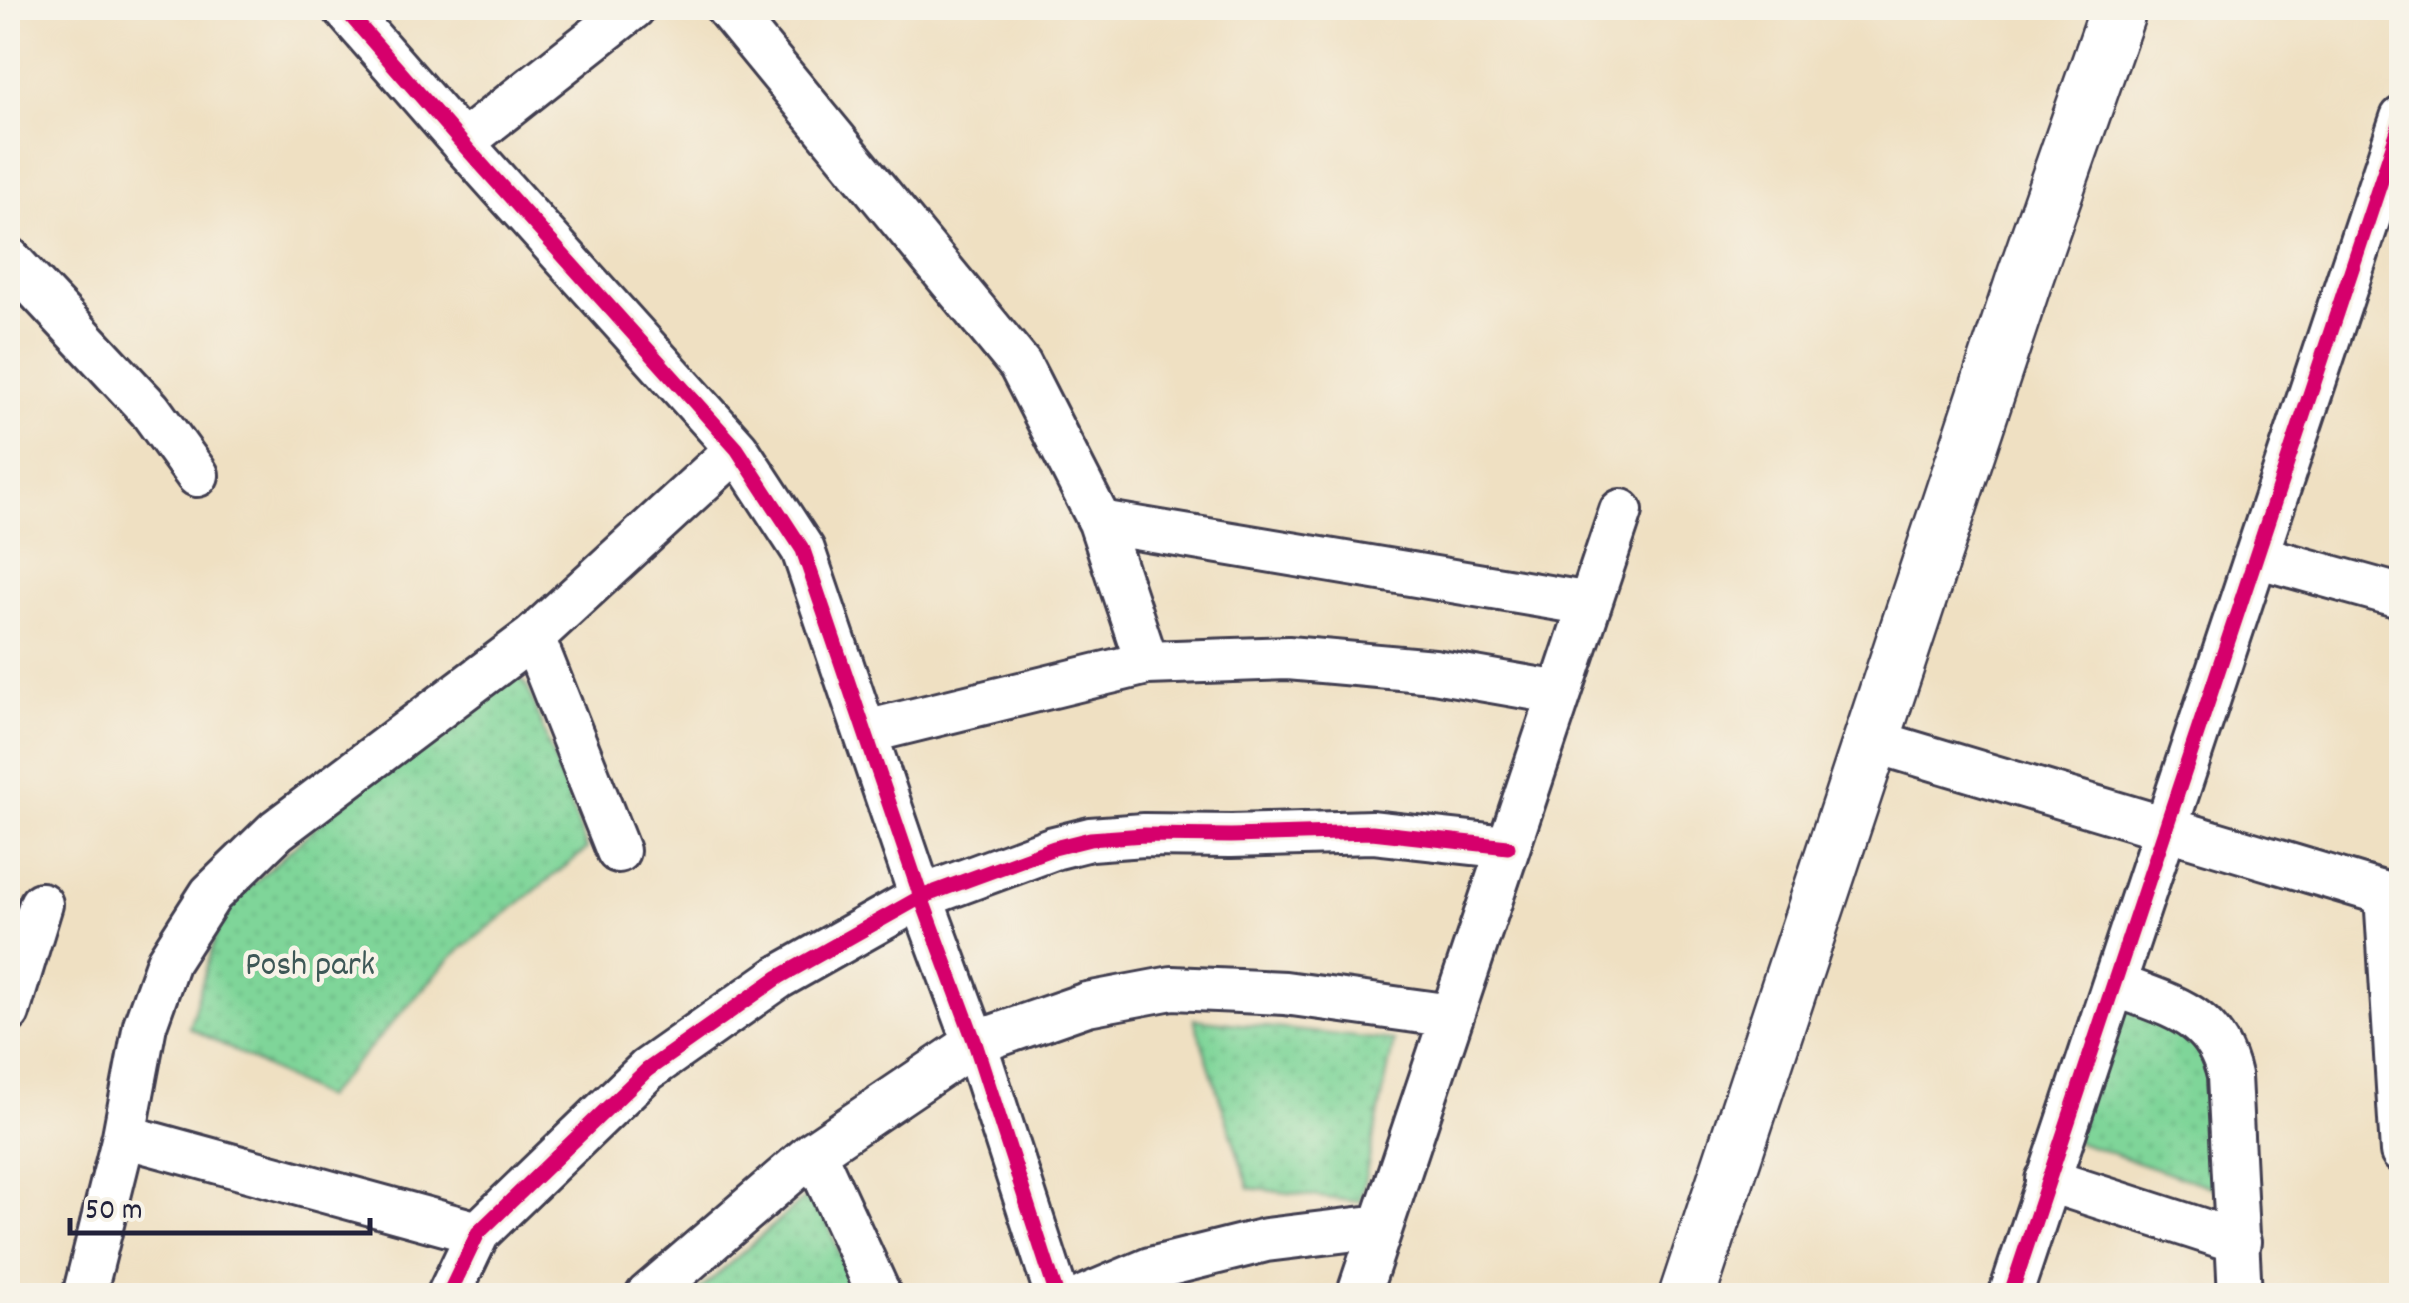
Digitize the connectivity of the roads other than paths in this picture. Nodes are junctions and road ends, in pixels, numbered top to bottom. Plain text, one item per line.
1 (633, 8) edge
2 (727, 8) edge
3 (2119, 8) edge
4 (354, 10) edge
5 (2402, 118) edge
6 (462, 143) junction
7 (8, 258) edge
8 (737, 449) junction
9 (197, 475) dead end
10 (1621, 512) dead end
11 (1100, 522) junction
12 (2256, 556) junction
13 (2402, 595) edge
14 (1590, 604) junction
15 (533, 637) junction
16 (1146, 663) junction
17 (1560, 692) junction
18 (866, 732) junction
19 (1870, 740) junction
20 (2166, 828) junction
21 (1508, 848) junction
22 (618, 851) dead end
23 (2394, 894) edge
24 (921, 897) junction
25 (41, 904) dead end
26 (2114, 984) junction
27 (8, 1012) edge
28 (1452, 1016) junction
29 (974, 1043) junction
30 (124, 1136) junction
31 (814, 1152) junction
32 (2402, 1152) edge
33 (2047, 1180) junction
34 (1381, 1226) junction
35 (478, 1233) junction
36 (2239, 1242) junction
37 (84, 1296) edge
38 (448, 1296) edge
39 (647, 1296) edge
40 (880, 1296) edge
41 (1057, 1296) edge
42 (1086, 1296) edge
43 (1358, 1296) edge
44 (1687, 1296) edge
45 (2010, 1296) edge
46 (2240, 1296) edge

1 - 6 street
2 - 11 street
3 - 19 main road
4 - 6 street
5 - 12 street
6 - 8 street
7 - 9 street
8 - 15 street
8 - 18 street
10 - 14 street
11 - 14 street
11 - 16 street
12 - 13 street
12 - 20 street
14 - 17 street
15 - 22 street
15 - 30 street
16 - 17 street
16 - 18 street
17 - 21 street
18 - 24 street
19 - 20 street
19 - 44 main road
20 - 23 street
20 - 26 street
21 - 24 street
21 - 28 street
23 - 32 street
24 - 29 street
24 - 35 street
25 - 27 street
26 - 33 street
26 - 36 street
28 - 29 street
28 - 34 street
29 - 31 street
29 - 41 street
30 - 35 street
30 - 37 street
31 - 39 street
31 - 40 street
33 - 36 street
33 - 45 street
34 - 42 street
34 - 43 street
35 - 38 street
36 - 46 street

